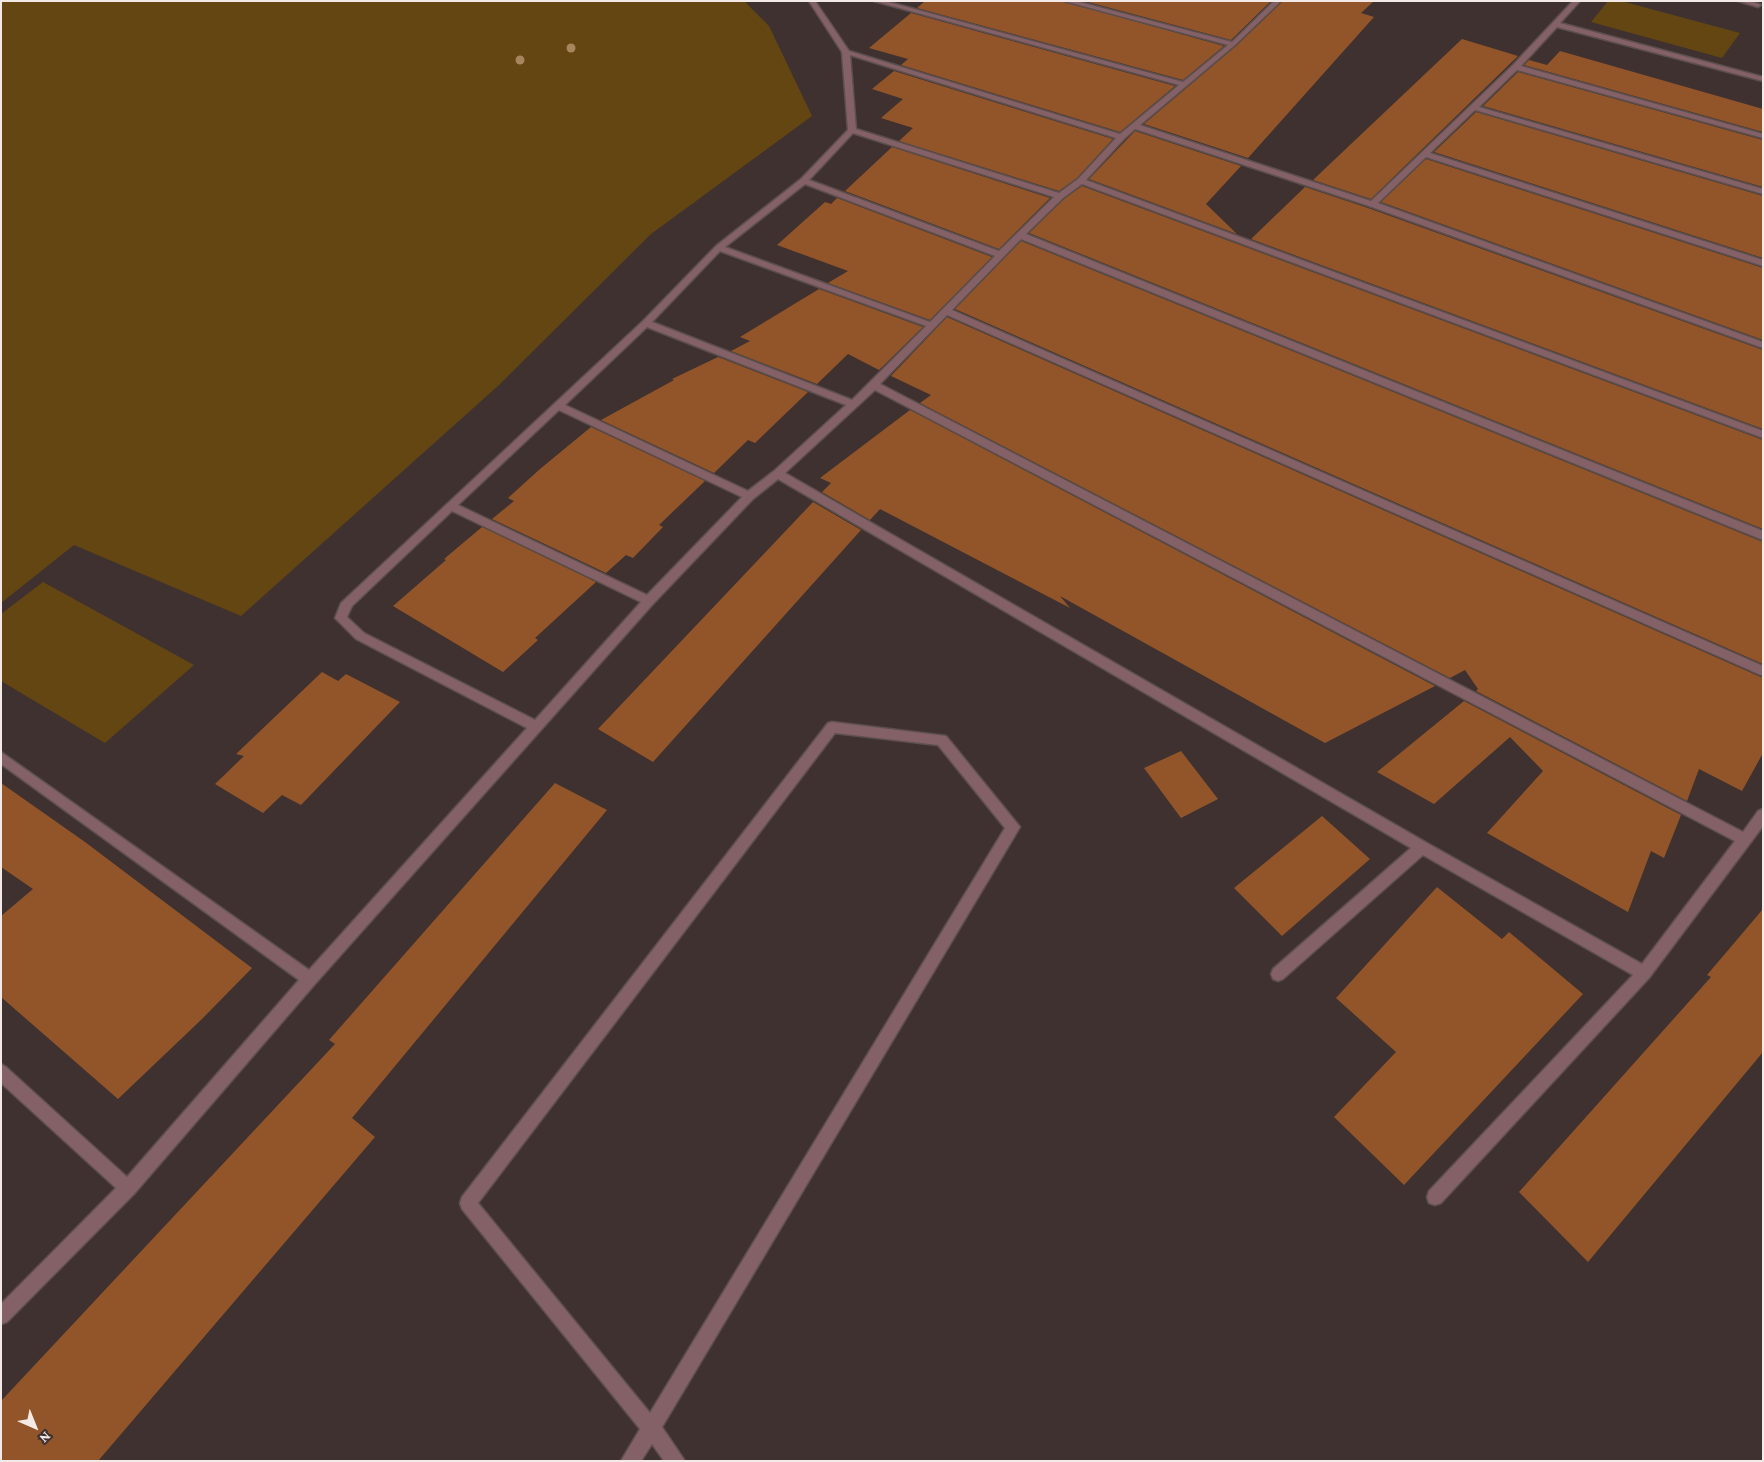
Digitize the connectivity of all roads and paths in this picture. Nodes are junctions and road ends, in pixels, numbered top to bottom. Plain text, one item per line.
1 (812, 1) edge
2 (877, 1) edge
3 (1067, 1) edge
4 (1576, 1) edge
5 (1742, 1) edge
6 (1276, 2) edge
7 (1757, 3) edge
8 (1763, 14) edge
9 (1554, 24) junction
10 (1233, 44) junction
11 (846, 52) junction
12 (1516, 67) junction
13 (1763, 79) edge
14 (1183, 84) junction
15 (1475, 108) junction
16 (1134, 126) junction
17 (852, 130) junction
18 (1763, 136) edge
19 (1120, 137) junction
20 (1425, 154) junction
21 (804, 181) junction
22 (1081, 181) junction
23 (1763, 192) edge
24 (1060, 196) junction
25 (1372, 204) junction
26 (1020, 235) junction
27 (719, 248) junction
28 (1001, 255) junction
29 (1763, 264) edge
30 (946, 311) junction
31 (646, 323) junction
32 (931, 325) junction
33 (1763, 345) edge
34 (874, 385) junction
35 (852, 404) junction
36 (559, 406) junction
37 (1763, 435) edge
38 (778, 474) junction
39 (749, 496) junction
40 (450, 506) junction
41 (1763, 536) edge
42 (649, 601) junction
43 (1763, 671) edge
44 (536, 726) junction
45 (1, 757) edge
46 (1763, 815) edge
47 (1744, 839) junction
48 (1422, 847) junction
49 (1644, 973) junction
50 (1278, 974) dead end
51 (310, 979) junction
52 (1, 1072) edge
53 (128, 1188) junction
54 (1435, 1197) dead end
55 (1, 1316) edge
56 (651, 1428) junction
57 (630, 1461) edge
58 (676, 1461) edge

1 - 11 street
2 - 14 street
3 - 10 street
4 - 9 street
5 - 7 street
6 - 10 street
7 - 8 street
9 - 12 street
9 - 13 street
10 - 14 street
11 - 17 street
11 - 19 street
12 - 15 street
12 - 18 street
14 - 16 street
15 - 20 street
15 - 23 street
16 - 19 street
16 - 25 street
17 - 21 street
17 - 24 street
19 - 22 street
20 - 25 street
20 - 29 street
21 - 27 street
21 - 28 street
22 - 24 street
22 - 37 street
24 - 26 street
25 - 33 street
26 - 28 street
26 - 41 street
27 - 31 street
27 - 32 street
28 - 30 street
30 - 32 street
30 - 43 street
31 - 35 street
31 - 36 street
32 - 34 street
34 - 35 street
34 - 47 street
35 - 38 street
36 - 39 street
36 - 40 street
38 - 39 street
38 - 48 street
39 - 42 street
40 - 42 street
40 - 44 street
42 - 44 street
44 - 51 street
45 - 51 street
46 - 47 street
47 - 49 street
48 - 49 street
48 - 50 street
49 - 54 street
51 - 53 street
52 - 53 street
53 - 55 street
56 - 56 street
56 - 57 street
56 - 58 street

